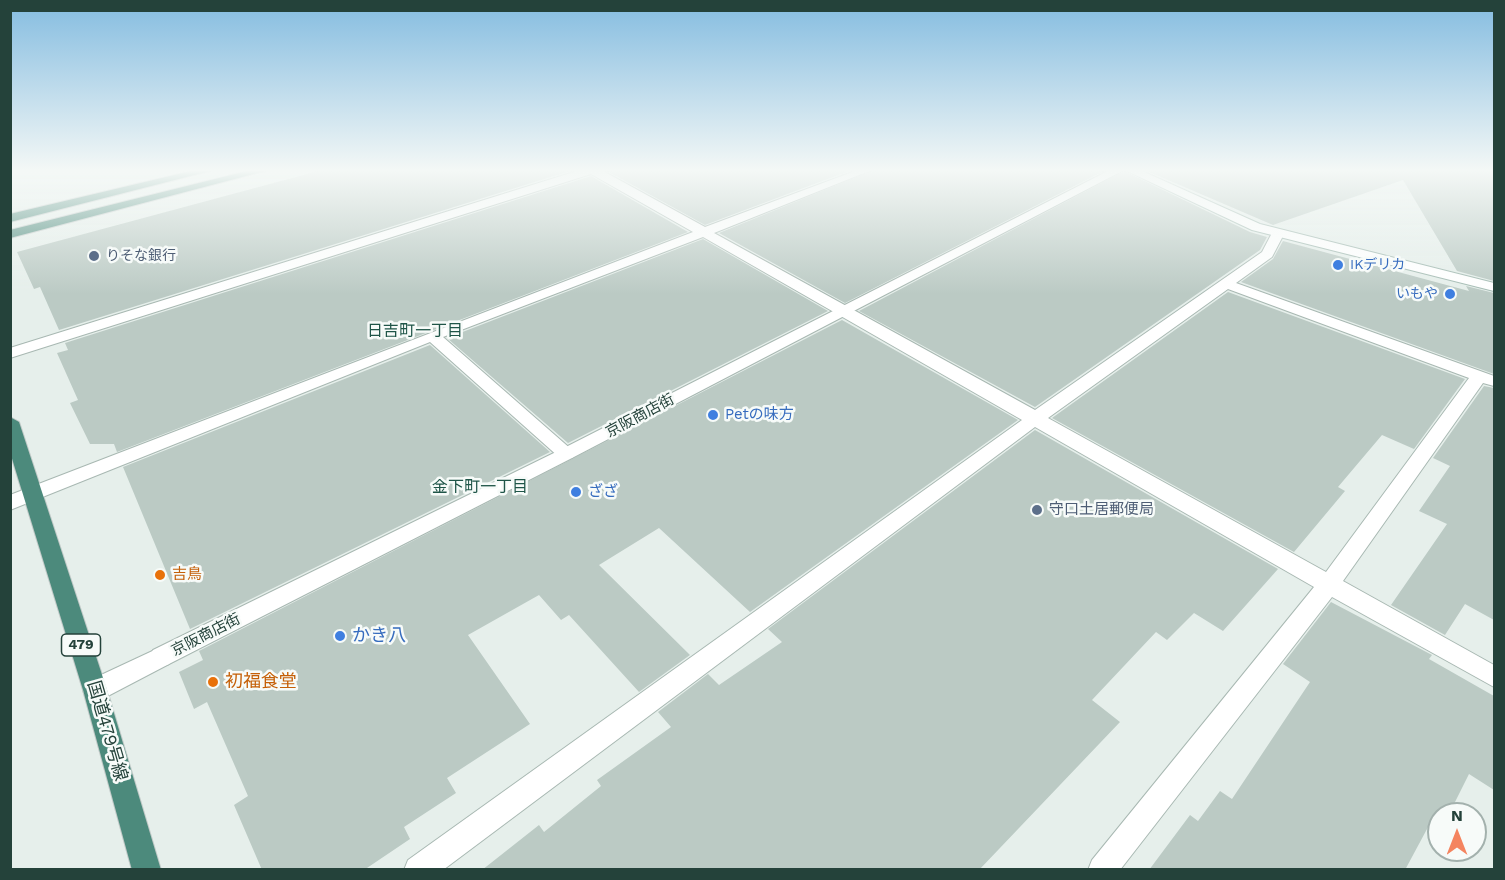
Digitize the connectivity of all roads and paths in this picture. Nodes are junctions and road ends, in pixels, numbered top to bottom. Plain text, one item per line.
1 (34, 212) edge
2 (97, 212) edge
3 (458, 212) edge
4 (668, 212) edge
5 (756, 212) edge
6 (1035, 212) edge
7 (1223, 212) edge
8 (10, 218) edge
9 (704, 232) junction
10 (10, 234) edge
11 (1278, 234) junction
12 (1226, 285) junction
13 (1494, 287) edge
14 (843, 309) junction
15 (432, 336) junction
16 (10, 353) edge
17 (1487, 378) edge
18 (1036, 418) junction
19 (10, 422) edge
20 (566, 454) junction
21 (32, 494) junction
22 (10, 503) edge
23 (1329, 584) junction
24 (1494, 677) edge
25 (95, 690) junction
26 (147, 870) edge
27 (418, 870) edge
28 (1102, 870) edge

1 - 8 highway
2 - 10 highway
3 - 16 street
4 - 9 street
5 - 9 street
6 - 14 street, 京阪商店街
7 - 11 street
9 - 14 street
9 - 15 street
11 - 12 street
11 - 13 street
12 - 17 street
12 - 18 street
14 - 18 street
14 - 20 street, 京阪商店街
15 - 20 street
15 - 21 street
17 - 23 street
18 - 23 street
18 - 27 street
19 - 21 highway, 国道479号線 / 479
20 - 25 street, 京阪商店街
21 - 22 street
21 - 25 highway, 国道479号線 / 479
23 - 24 street
23 - 28 street
25 - 26 highway, 国道479号線 / 479

